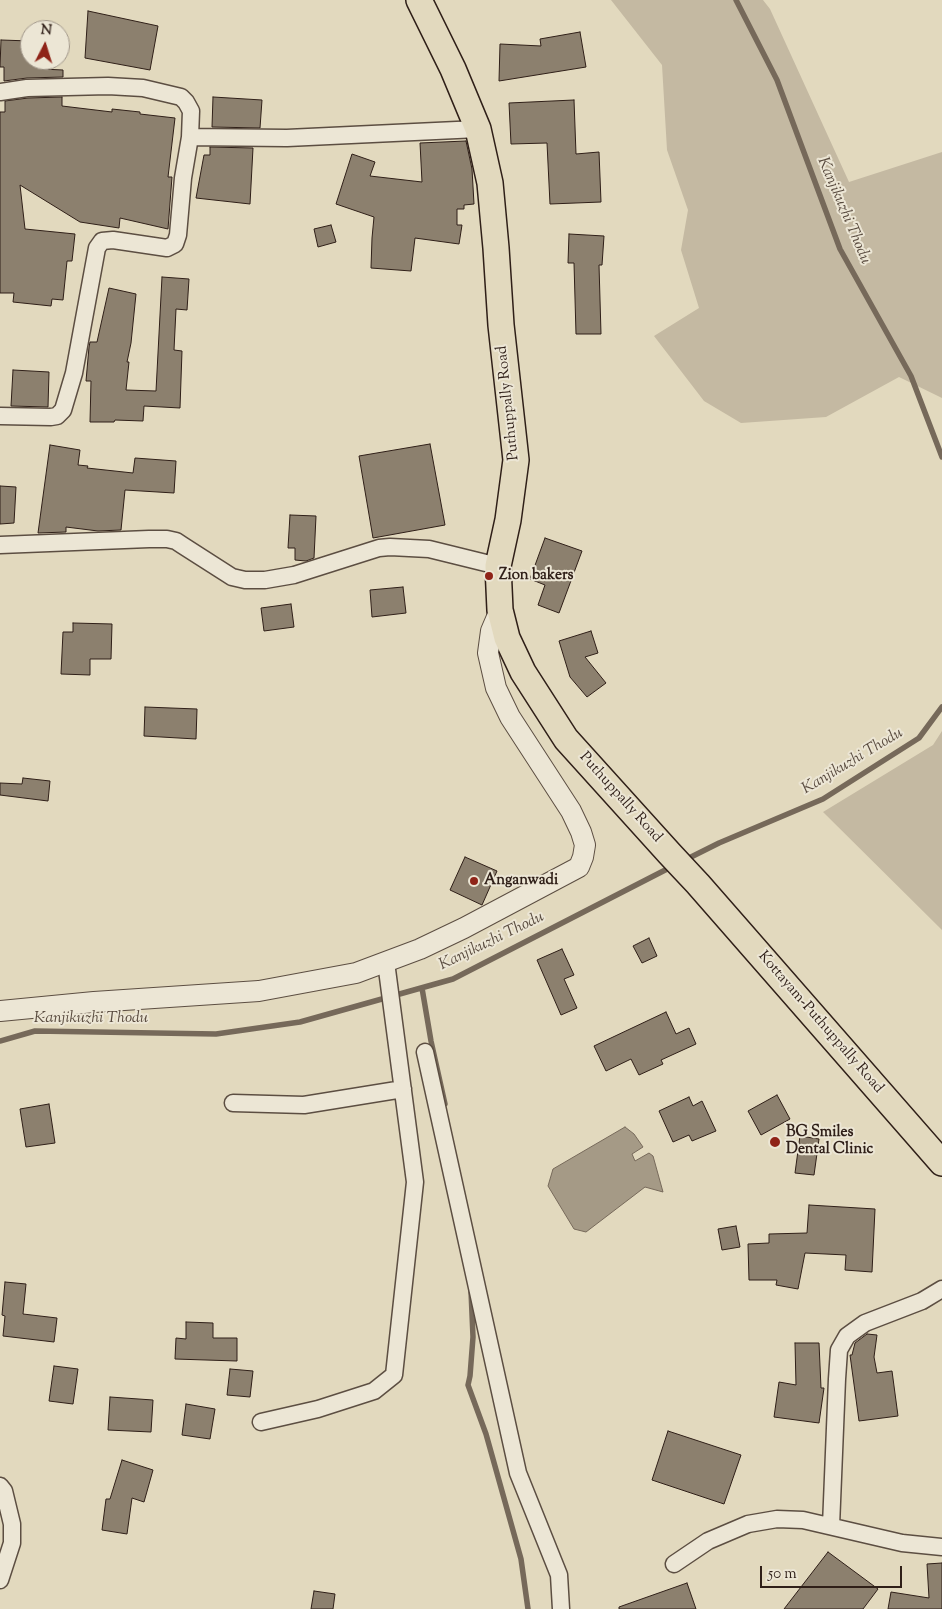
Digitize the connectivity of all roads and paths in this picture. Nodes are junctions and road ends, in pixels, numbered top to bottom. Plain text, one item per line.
1 (419, 0) edge
2 (0, 92) edge
3 (478, 129) junction
4 (190, 137) junction
5 (0, 416) edge
6 (0, 545) edge
7 (498, 566) junction
8 (500, 610) junction
9 (698, 884) joint
10 (386, 962) junction
11 (0, 1011) edge
12 (425, 1052) dead end
13 (403, 1089) junction
14 (233, 1103) dead end
15 (942, 1163) edge
16 (942, 1289) edge
17 (260, 1422) dead end
18 (0, 1486) edge
19 (831, 1526) junction
20 (942, 1547) edge
21 (674, 1564) dead end
22 (0, 1580) edge
23 (562, 1609) edge

1 - 3 main road, Puthuppally Road
2 - 4 street
3 - 4 street
3 - 7 main road, Puthuppally Road
4 - 5 street
6 - 7 street
7 - 8 main road, Puthuppally Road
8 - 9 main road, Puthuppally Road
8 - 10 street
9 - 15 main road, Kottayam-Puthuppally Road
10 - 11 street
10 - 13 street
12 - 23 street
13 - 14 street
13 - 17 street
16 - 19 street
18 - 22 street
19 - 20 street
19 - 21 street

